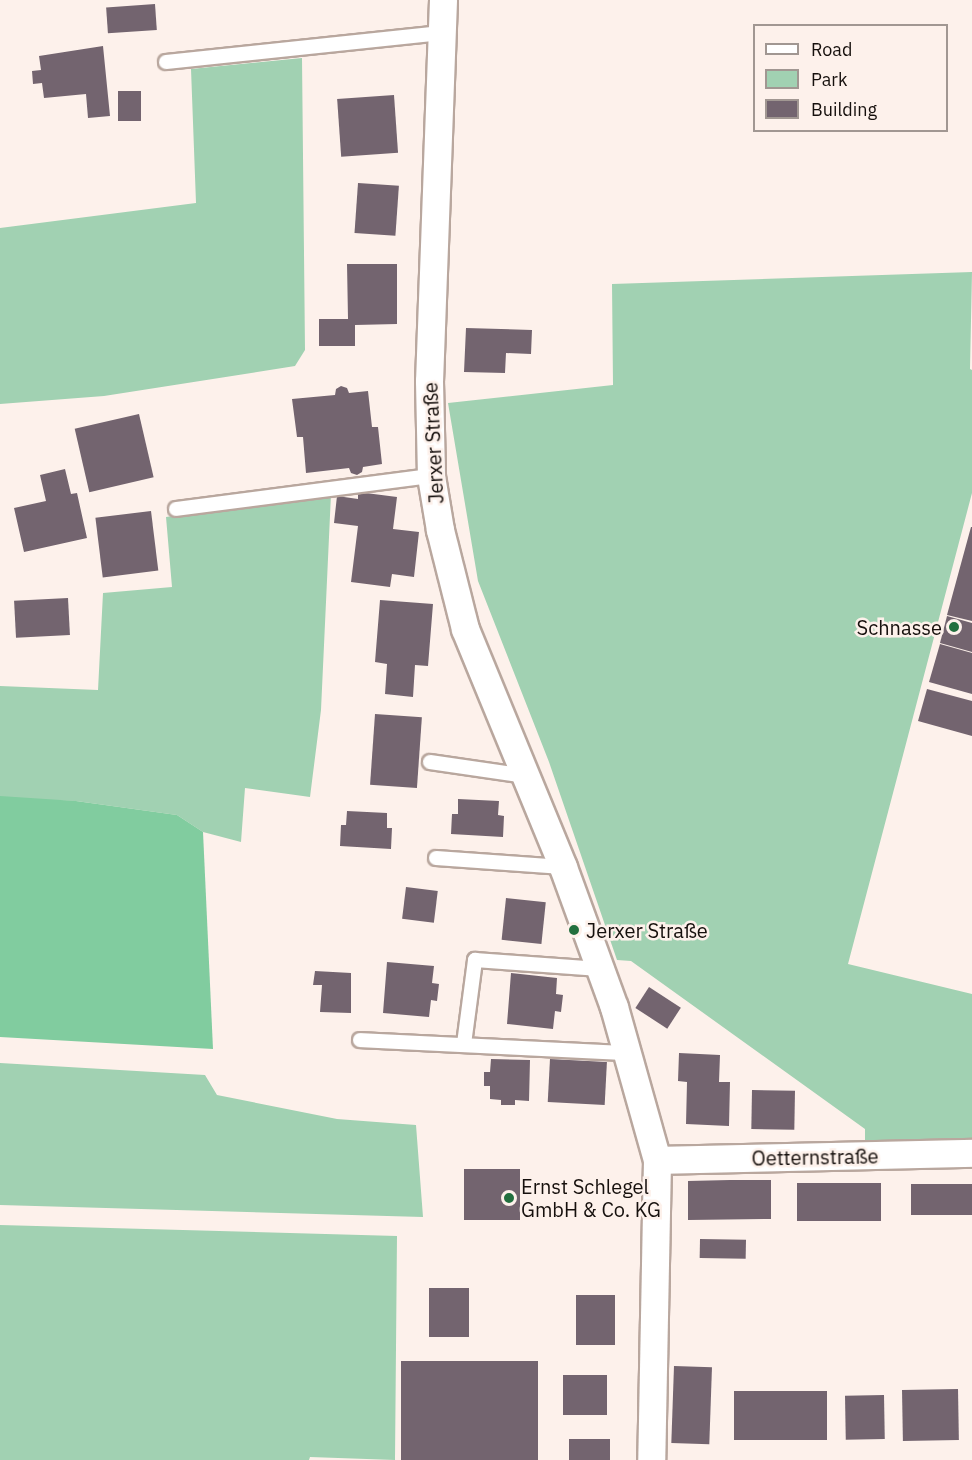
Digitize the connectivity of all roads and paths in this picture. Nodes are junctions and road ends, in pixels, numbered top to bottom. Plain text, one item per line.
1 (443, 0) edge
2 (441, 33) junction
3 (166, 62) dead end
4 (431, 476) junction
5 (176, 508) dead end
6 (430, 762) dead end
7 (526, 776) junction
8 (436, 858) dead end
9 (563, 867) junction
10 (600, 969) junction
11 (360, 1040) dead end
12 (464, 1044) junction
13 (627, 1053) junction
14 (972, 1153) edge
15 (657, 1160) junction
16 (651, 1460) edge

1 - 2 street, Jerxer Straße
2 - 3 lane
2 - 4 street, Jerxer Straße
4 - 5 lane
4 - 7 street, Jerxer Straße
6 - 7 lane
7 - 9 street, Jerxer Straße
8 - 9 lane
9 - 10 street, Jerxer Straße
10 - 12 lane
10 - 13 street, Jerxer Straße
11 - 12 lane
12 - 13 lane
13 - 15 street, Jerxer Straße
14 - 15 street, Oetternstraße
15 - 16 street, Jerxer Straße

